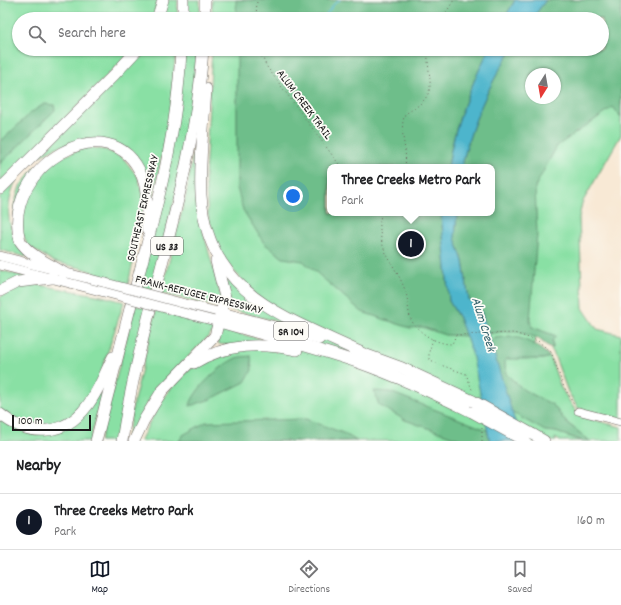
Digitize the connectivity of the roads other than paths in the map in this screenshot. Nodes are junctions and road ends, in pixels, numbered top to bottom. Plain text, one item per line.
1 (163, 0) edge
2 (183, 0) edge
3 (205, 0) edge
4 (159, 12) edge
5 (183, 12) edge
6 (205, 12) edge
7 (132, 56) edge
8 (180, 56) edge
9 (202, 56) edge
10 (209, 56) edge
11 (0, 189) edge
12 (147, 245) junction
13 (212, 248) junction
14 (0, 256) edge
15 (0, 265) edge
16 (64, 272) junction
17 (52, 278) junction
18 (105, 288) junction
19 (0, 291) edge
20 (220, 317) junction
21 (123, 335) junction
22 (360, 352) junction
23 (346, 358) junction
24 (179, 373) junction
25 (473, 403) junction
26 (578, 411) road end
27 (0, 414) edge
28 (621, 422) edge
29 (528, 437) edge
30 (96, 441) edge
31 (122, 441) edge
32 (134, 441) edge
33 (544, 441) edge

1 - 4 highway
2 - 5 highway
3 - 6 highway
7 - 11 highway
8 - 12 highway, SOUTHEAST EXPRESSWAY / US 33
9 - 31 highway, US 33
10 - 13 highway
12 - 16 highway
12 - 21 highway, SOUTHEAST EXPRESSWAY / US 33
13 - 20 highway
13 - 22 highway
14 - 16 main road, FRANK-REFUGEE EXPRESSWAY
15 - 17 main road, FRANK-REFUGEE EXPRESSWAY
16 - 18 main road, FRANK-REFUGEE EXPRESSWAY / SR 104
17 - 18 main road, FRANK-REFUGEE EXPRESSWAY / SR 104
17 - 19 highway
18 - 20 main road, FRANK-REFUGEE EXPRESSWAY / SR 104, bridge
20 - 22 highway, FRANK-REFUGEE EXPRESSWAY / SR 104
20 - 23 highway, FRANK-REFUGEE EXPRESSWAY / SR 104
20 - 24 highway
21 - 27 highway
21 - 30 highway, SOUTHEAST EXPRESSWAY / US 33
22 - 25 highway, FRANK-REFUGEE EXPRESSWAY / SR 104
23 - 24 highway
23 - 25 highway, FRANK-REFUGEE EXPRESSWAY / SR 104
24 - 32 highway
25 - 29 highway, FRANK-REFUGEE EXPRESSWAY / SR 104, bridge
26 - 28 street
29 - 33 highway, FRANK-REFUGEE EXPRESSWAY / SR 104

